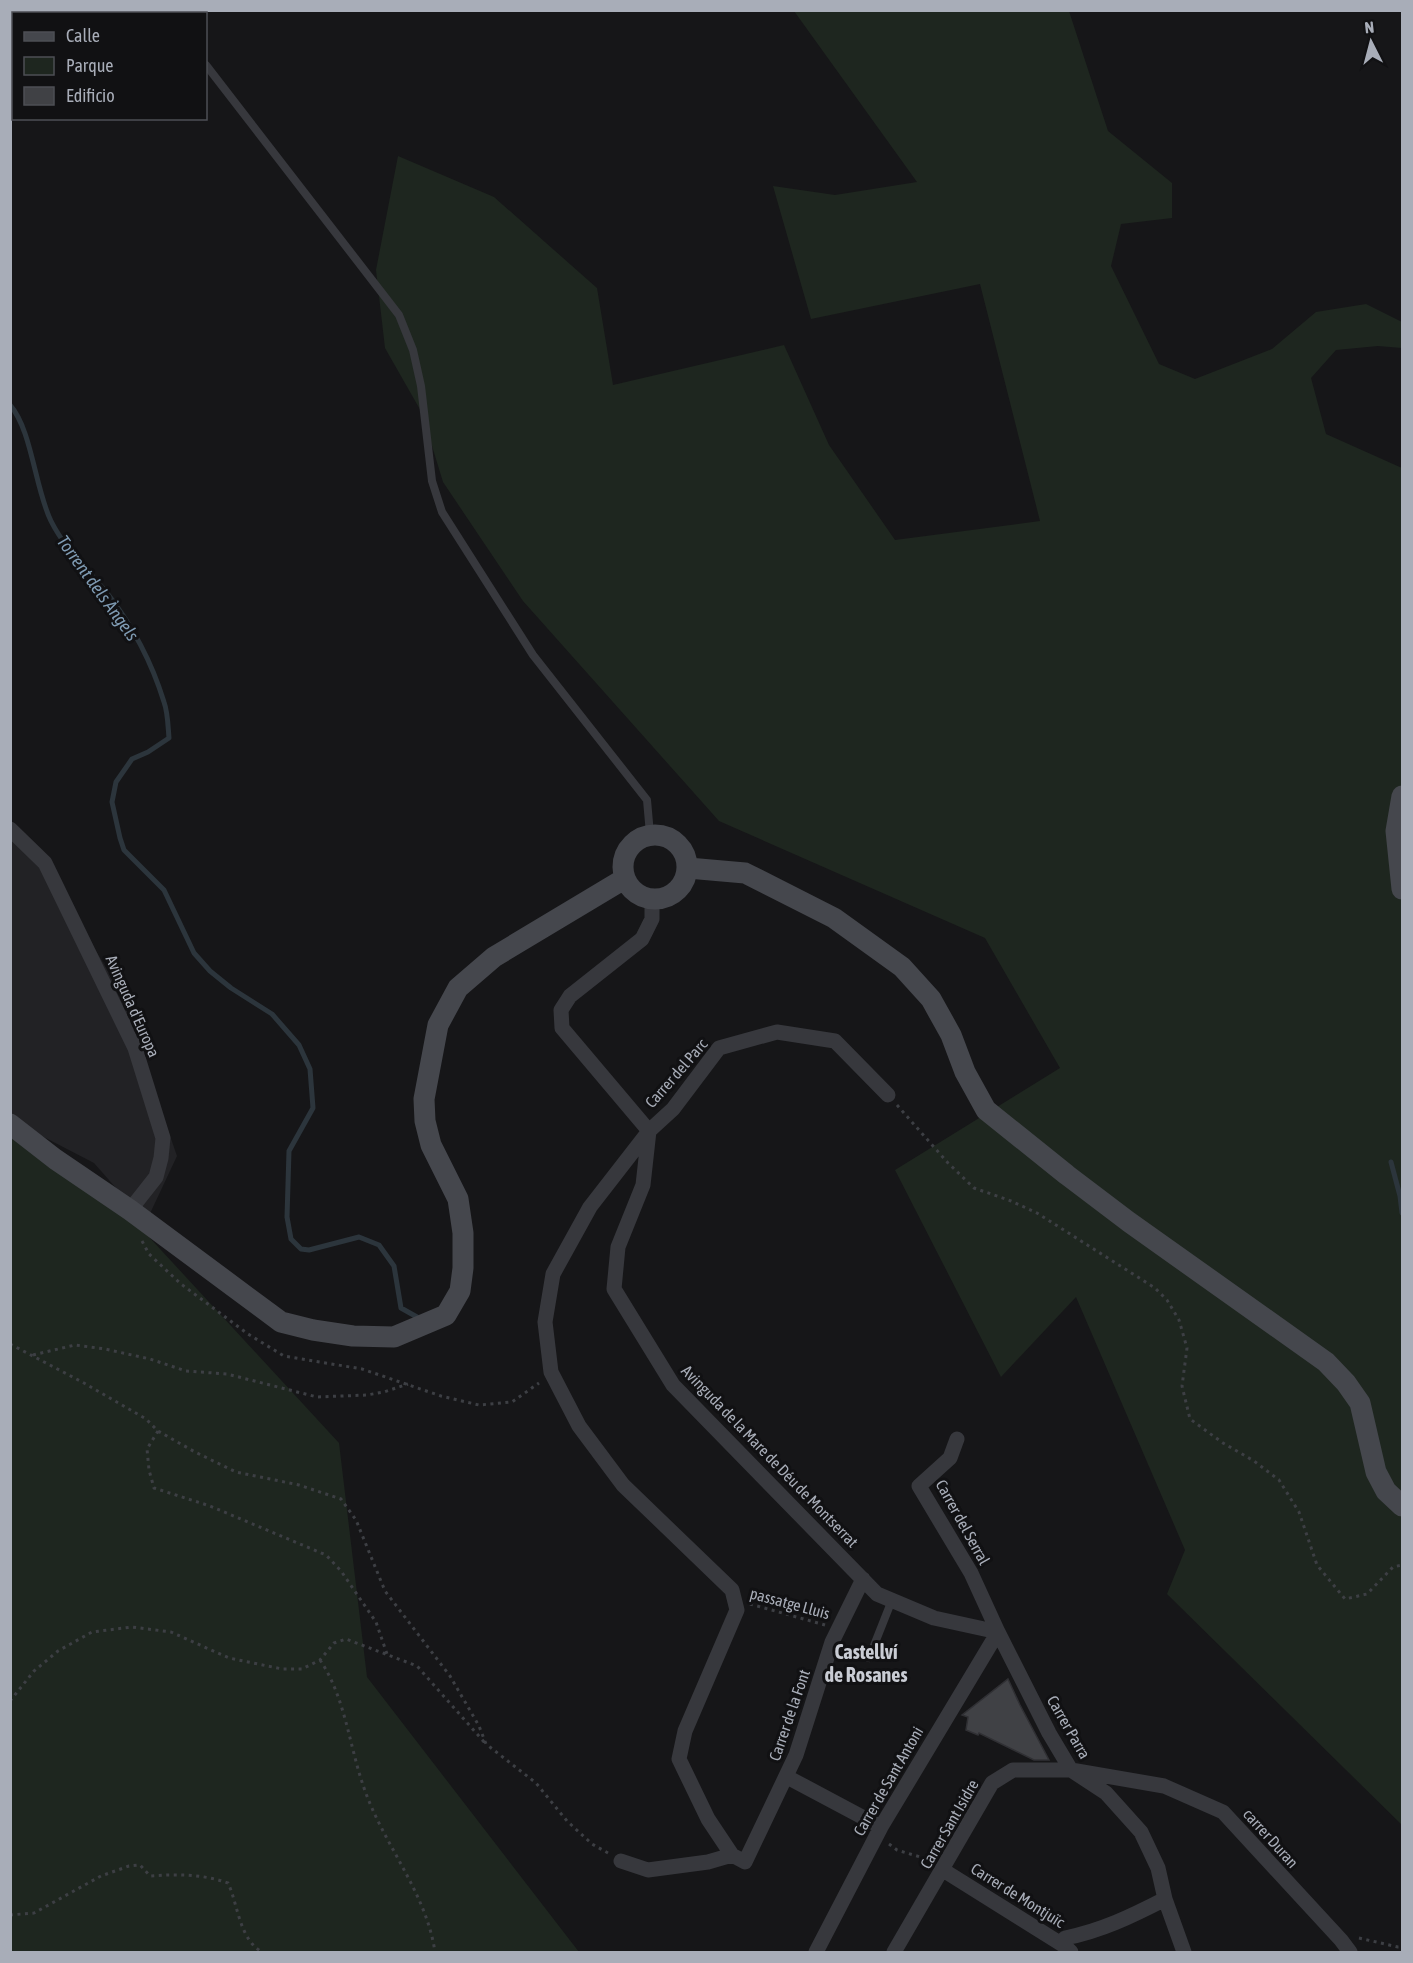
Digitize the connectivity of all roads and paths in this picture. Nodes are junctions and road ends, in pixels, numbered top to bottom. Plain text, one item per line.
1 (207, 66) edge
2 (1402, 796) edge
3 (10, 829) edge
4 (650, 834) junction
5 (688, 868) junction
6 (624, 879) junction
7 (1402, 888) edge
8 (652, 900) junction
9 (888, 1095) joint
10 (10, 1124) edge
11 (649, 1131) junction
12 (130, 1210) junction
13 (10, 1344) edge
14 (32, 1355) junction
15 (551, 1372) junction
16 (158, 1431) junction
17 (957, 1439) dead end
18 (1402, 1506) edge
19 (1402, 1565) edge
20 (863, 1579) junction
21 (734, 1600) junction
22 (892, 1600) junction
23 (839, 1629) junction
24 (998, 1632) junction
25 (832, 1644) junction
26 (387, 1654) junction
27 (320, 1660) junction
28 (10, 1701) edge
29 (486, 1744) junction
30 (1071, 1770) junction
31 (787, 1777) junction
32 (881, 1827) junction
33 (739, 1858) junction
34 (621, 1861) joint
35 (943, 1870) junction
36 (1165, 1899) junction
37 (10, 1915) edge
38 (1334, 1932) junction
39 (1402, 1947) edge
40 (1068, 1951) edge
41 (261, 1953) edge
42 (435, 1953) edge
43 (816, 1953) edge
44 (894, 1953) edge
45 (1184, 1953) edge
46 (1350, 1953) edge

1 - 4 lane
2 - 7 street
3 - 12 street, Avinguda d'Europa
4 - 5 street
4 - 6 street
5 - 8 street
5 - 18 street
6 - 8 street
6 - 12 street
8 - 11 street
9 - 11 street, Carrer del Parc
9 - 19 path
10 - 12 street
11 - 15 street, Carrer del Parc
11 - 20 street, Avinguda de la Mare de Déu de Montserrat
13 - 14 path
14 - 15 path
14 - 16 path
15 - 21 street
16 - 26 path
16 - 29 path
17 - 24 street, Carrer del Serral
20 - 22 street, Avinguda de la Mare de Déu de Montserrat
20 - 23 street, Carrer de la Font
21 - 23 path, passatge Lluis
21 - 33 street
22 - 24 street, Avinguda de la Mare de Déu de Montserrat
22 - 25 lane
23 - 25 street, Carrer de la Font
24 - 30 street, Carrer Parra
24 - 32 street, Carrer de Sant Antoni
25 - 31 street, Carrer de la Font
26 - 27 path
26 - 29 path
27 - 28 path
27 - 42 path
29 - 34 path
30 - 35 street, Carrer Sant Isidre
30 - 36 street, Carrer Parra
30 - 38 street, carrer Duran
31 - 32 street
31 - 33 street, Carrer de la Font
32 - 35 path
32 - 43 street, Carrer de Sant Antoni
33 - 34 street
35 - 40 street, Carrer de Montjuïc
35 - 44 street, Carrer Sant Isidre
36 - 40 street, Carrer de Montjuïc
36 - 45 street, Carrer Parra
37 - 41 path
38 - 39 path
38 - 46 street, carrer Duran

